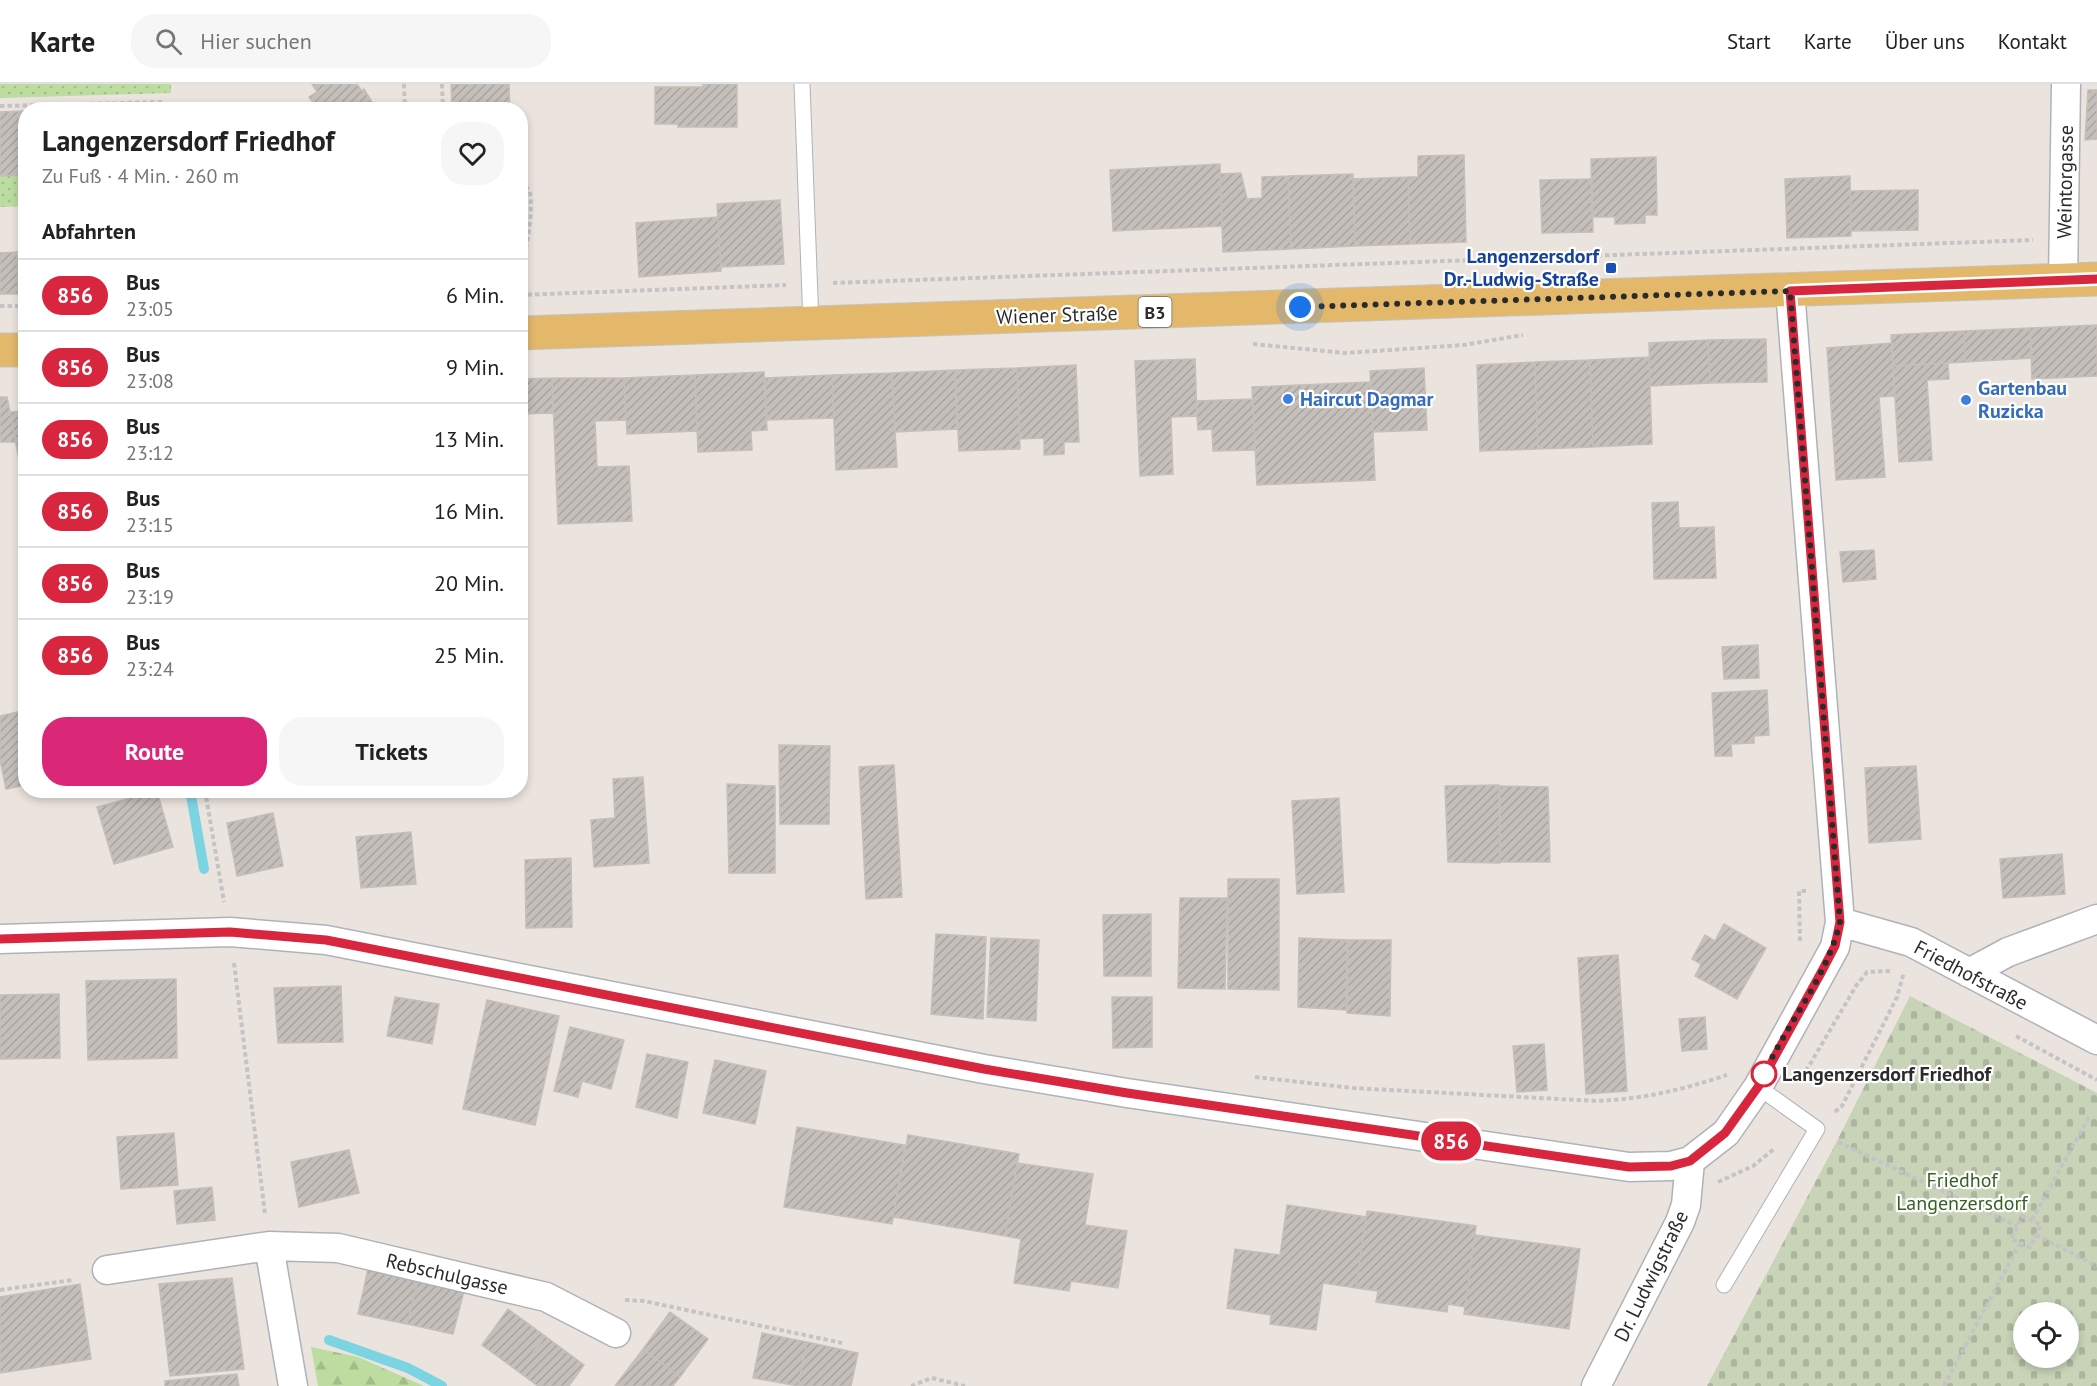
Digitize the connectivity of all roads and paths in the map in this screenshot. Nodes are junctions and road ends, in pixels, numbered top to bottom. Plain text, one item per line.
1 (404, 84) edge
2 (442, 84) edge
3 (802, 84) edge
4 (2066, 84) edge
5 (405, 102) edge
6 (443, 102) edge
7 (0, 106) edge
8 (18, 106) edge
9 (528, 189) edge
10 (2064, 239) junction
11 (528, 242) edge
12 (2097, 279) edge
13 (2063, 280) junction
14 (809, 284) junction
15 (1790, 291) junction
16 (528, 295) edge
17 (0, 306) edge
18 (18, 306) edge
19 (811, 324) junction
20 (528, 333) edge
21 (1528, 334) dead end
22 (1251, 344) dead end
23 (18, 350) edge
24 (0, 351) edge
25 (206, 798) edge
26 (1838, 890) junction
27 (2097, 919) edge
28 (1840, 922) junction
29 (230, 932) junction
30 (0, 939) edge
31 (1800, 944) dead end
32 (1970, 974) junction
33 (1904, 975) dead end
34 (2097, 1040) edge
35 (1731, 1074) dead end
36 (1249, 1077) dead end
37 (1758, 1087) junction
38 (2090, 1115) dead end
39 (1817, 1129) junction
40 (1690, 1161) junction
41 (2032, 1220) junction
42 (2017, 1226) junction
43 (2036, 1235) junction
44 (2020, 1243) junction
45 (269, 1246) junction
46 (2097, 1266) edge
47 (107, 1270) dead end
48 (73, 1280) dead end
49 (1724, 1285) dead end
50 (0, 1290) edge
51 (622, 1300) dead end
52 (616, 1333) dead end
53 (842, 1343) dead end
54 (293, 1386) edge
55 (911, 1386) edge
56 (964, 1386) edge
57 (1596, 1386) edge
58 (1944, 1386) edge

1 - 5 path
2 - 6 path
3 - 14 lane
4 - 10 street, Weintorgasse
7 - 8 path
9 - 11 path
10 - 13 street, Weintorgasse
10 - 14 path
12 - 13 main road, Wiener Straße / B3
13 - 15 main road, Wiener Straße / B3
14 - 16 path
14 - 19 lane
15 - 19 main road, Wiener Straße / B3
15 - 26 street
17 - 18 path
19 - 20 main road, Wiener Straße / B3
21 - 22 path
23 - 24 main road
25 - 29 path
26 - 28 street
26 - 31 path
27 - 32 street
28 - 32 street, Friedhofstraße
28 - 37 street
29 - 30 street
29 - 40 street
29 - 45 path
32 - 34 street, Friedhofstraße
33 - 39 path
35 - 36 path
37 - 39 lane
37 - 40 street
38 - 41 path
39 - 42 path
39 - 49 lane
40 - 57 street, Dr. Ludwigstraße
41 - 42 path
41 - 43 path
42 - 44 path
43 - 44 path
43 - 46 path
44 - 58 path
45 - 47 street, Rebschulgasse
45 - 52 street, Rebschulgasse
45 - 54 street
48 - 50 path
51 - 53 path
55 - 56 path

